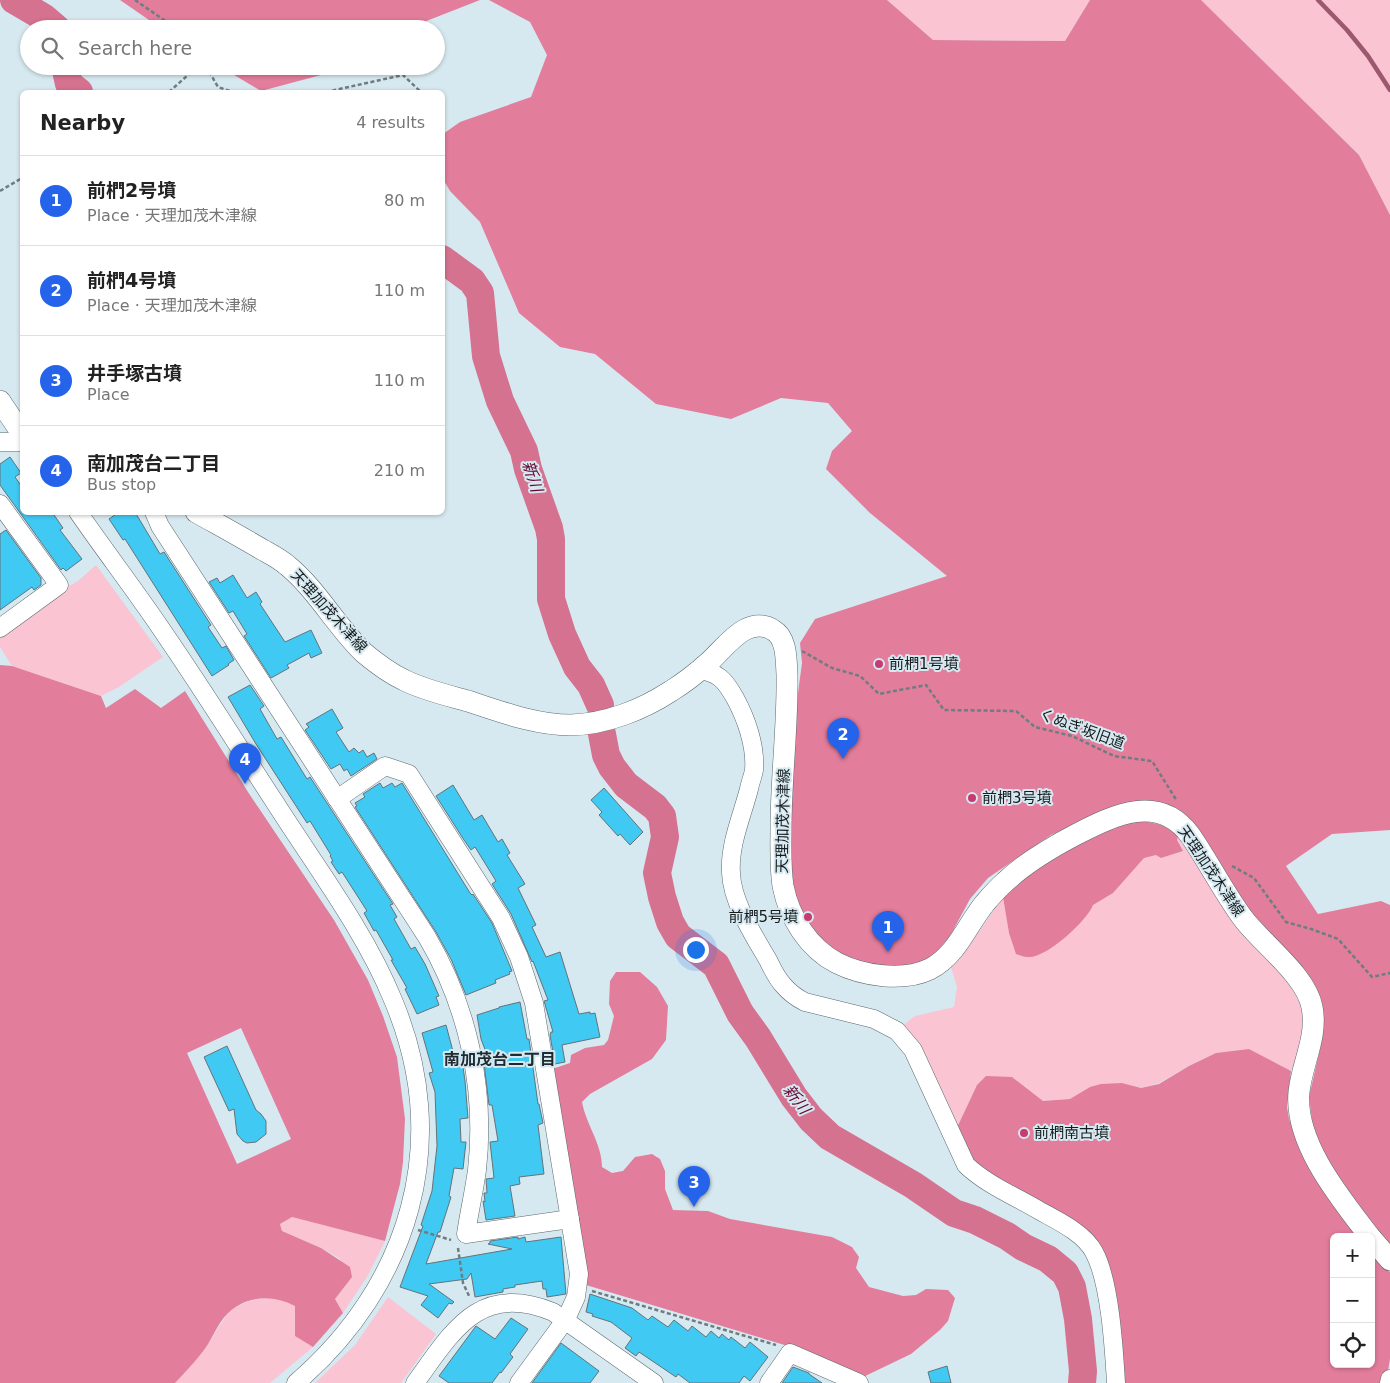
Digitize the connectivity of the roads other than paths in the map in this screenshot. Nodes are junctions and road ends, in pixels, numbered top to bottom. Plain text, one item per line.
1 (0, 401) edge
2 (20, 431) edge
3 (0, 442) edge
4 (20, 442) edge
5 (0, 504) edge
6 (80, 515) edge
7 (155, 515) edge
8 (202, 515) edge
9 (0, 628) edge
10 (698, 670) junction
11 (337, 799) junction
12 (570, 1219) junction
13 (1368, 1233) edge
14 (1375, 1242) edge
15 (1390, 1260) edge
16 (566, 1319) junction
17 (1390, 1379) edge
18 (856, 1382) edge
19 (296, 1383) edge
20 (415, 1383) edge
21 (518, 1383) edge
22 (654, 1383) edge
23 (768, 1383) edge
24 (1116, 1383) edge
25 (1389, 1383) edge

1 - 2 main road
3 - 4 street
5 - 9 street
6 - 19 street
7 - 11 street
8 - 10 main road, 天理加茂木津線
10 - 13 main road, 天理加茂木津線
10 - 24 street
11 - 12 street
11 - 12 street
12 - 16 street
14 - 15 main road, 天理加茂木津線
16 - 20 street
16 - 21 street
16 - 22 street
17 - 25 street
18 - 23 street

